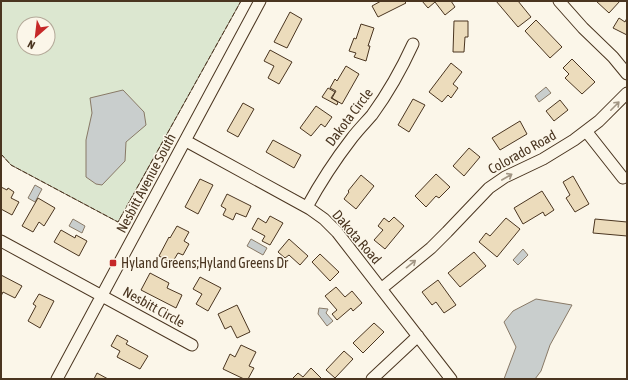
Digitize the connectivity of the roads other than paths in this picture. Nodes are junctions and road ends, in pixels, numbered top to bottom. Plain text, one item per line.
1 (260, 1) edge
2 (559, 1) edge
3 (413, 44) dead end
4 (627, 74) edge
5 (627, 93) edge
6 (586, 131) junction
7 (186, 141) junction
8 (624, 178) dead end
9 (307, 207) junction
10 (1, 241) edge
11 (381, 289) junction
12 (102, 296) junction
13 (418, 336) junction
14 (192, 345) dead end
15 (57, 379) edge
16 (372, 379) edge
17 (451, 379) edge

1 - 7 street, Nesbitt Avenue South
2 - 4 street
3 - 9 street, Dakota Circle
6 -> 5 street, Colorado Road
6 - 8 street
11 -> 6 street, Colorado Road
7 - 9 street, Dakota Road
7 - 12 street, Nesbitt Avenue South
9 - 11 street, Dakota Road
10 - 12 street, Nesbitt Circle
11 - 13 street, Dakota Road
12 - 14 street, Nesbitt Circle
12 - 15 street, Nesbitt Avenue South
13 - 16 street
13 - 17 street, Dakota Road

